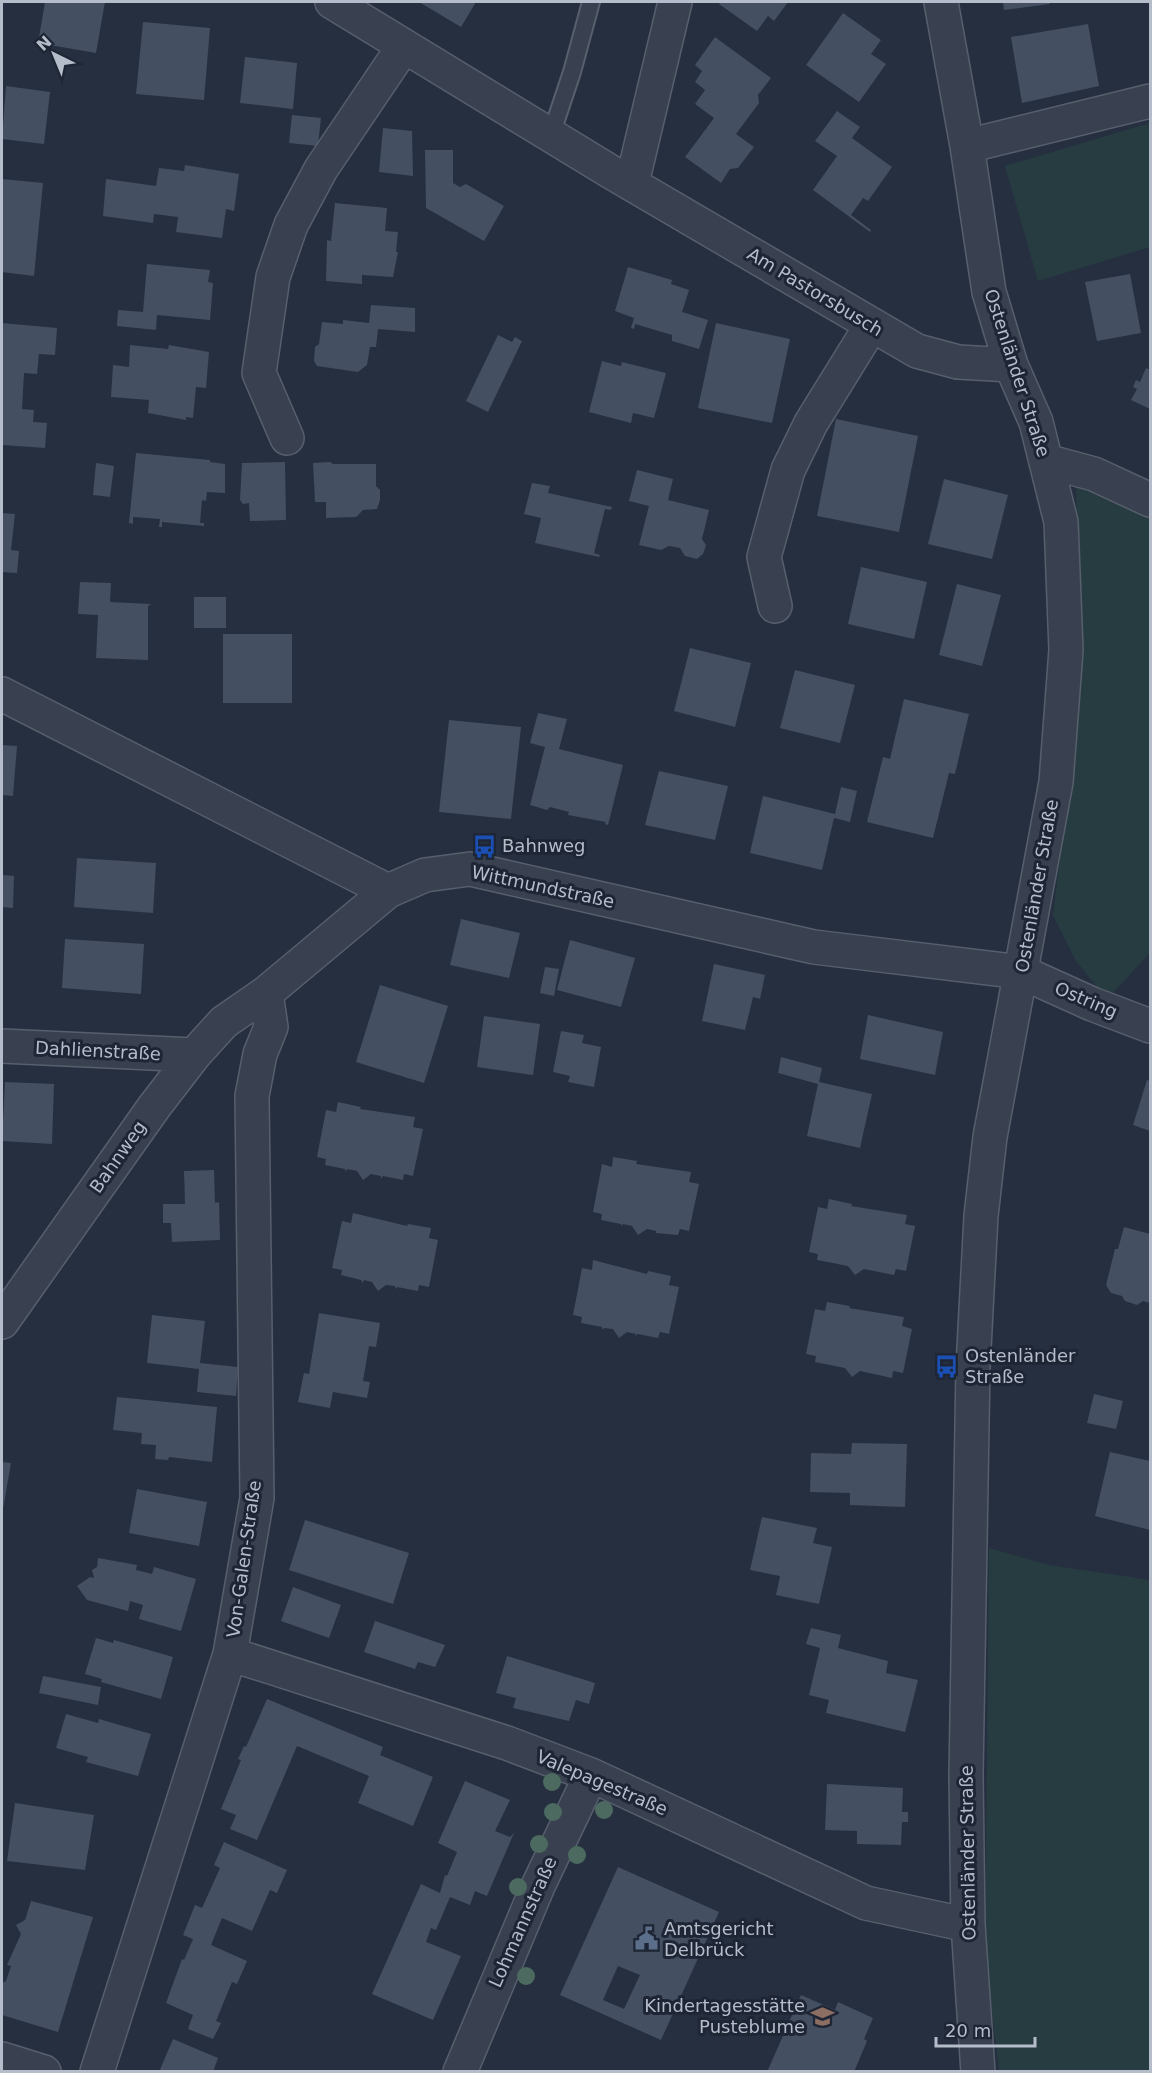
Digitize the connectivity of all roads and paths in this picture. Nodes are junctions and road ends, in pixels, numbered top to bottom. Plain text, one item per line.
1 (591, 2) edge
2 (675, 2) edge
3 (940, 2) edge
4 (338, 3) edge
5 (404, 46) junction
6 (1150, 101) edge
7 (551, 135) junction
8 (967, 146) junction
9 (632, 183) junction
10 (871, 326) junction
11 (1011, 365) junction
12 (287, 438) dead end
13 (1046, 462) junction
14 (1150, 500) edge
15 (776, 606) dead end
16 (2, 694) edge
17 (388, 891) junction
18 (1022, 972) junction
19 (266, 993) junction
20 (1150, 1026) edge
21 (2, 1046) edge
22 (194, 1055) junction
23 (2, 1322) edge
24 (230, 1654) junction
25 (591, 1775) junction
26 (968, 1925) junction
27 (2, 2059) edge
28 (44, 2072) edge
29 (97, 2072) edge
30 (460, 2072) edge
31 (978, 2072) edge

1 - 7 lane
2 - 9 street
3 - 8 street, Ostenländer Straße
4 - 5 street, Am Pastorsbusch
5 - 7 street, Am Pastorsbusch
5 - 12 street
6 - 8 street
7 - 9 street, Am Pastorsbusch
8 - 11 street, Ostenländer Straße
9 - 10 street, Am Pastorsbusch
10 - 11 street, Am Pastorsbusch
10 - 15 street
11 - 13 street, Ostenländer Straße
13 - 14 street
13 - 18 street, Ostenländer Straße
16 - 17 street
17 - 18 street, Wittmundstraße
17 - 19 street, Bahnweg
18 - 20 street, Ostring
18 - 26 street, Ostenländer Straße
19 - 22 street, Bahnweg
19 - 24 street, Von-Galen-Straße
21 - 22 street, Dahlienstraße
22 - 23 street, Bahnweg
24 - 25 street, Valepagestraße
24 - 29 street, Von-Galen-Straße
25 - 26 street, Valepagestraße
25 - 30 street, Lohmannstraße
26 - 31 street, Ostenländer Straße
27 - 28 street

